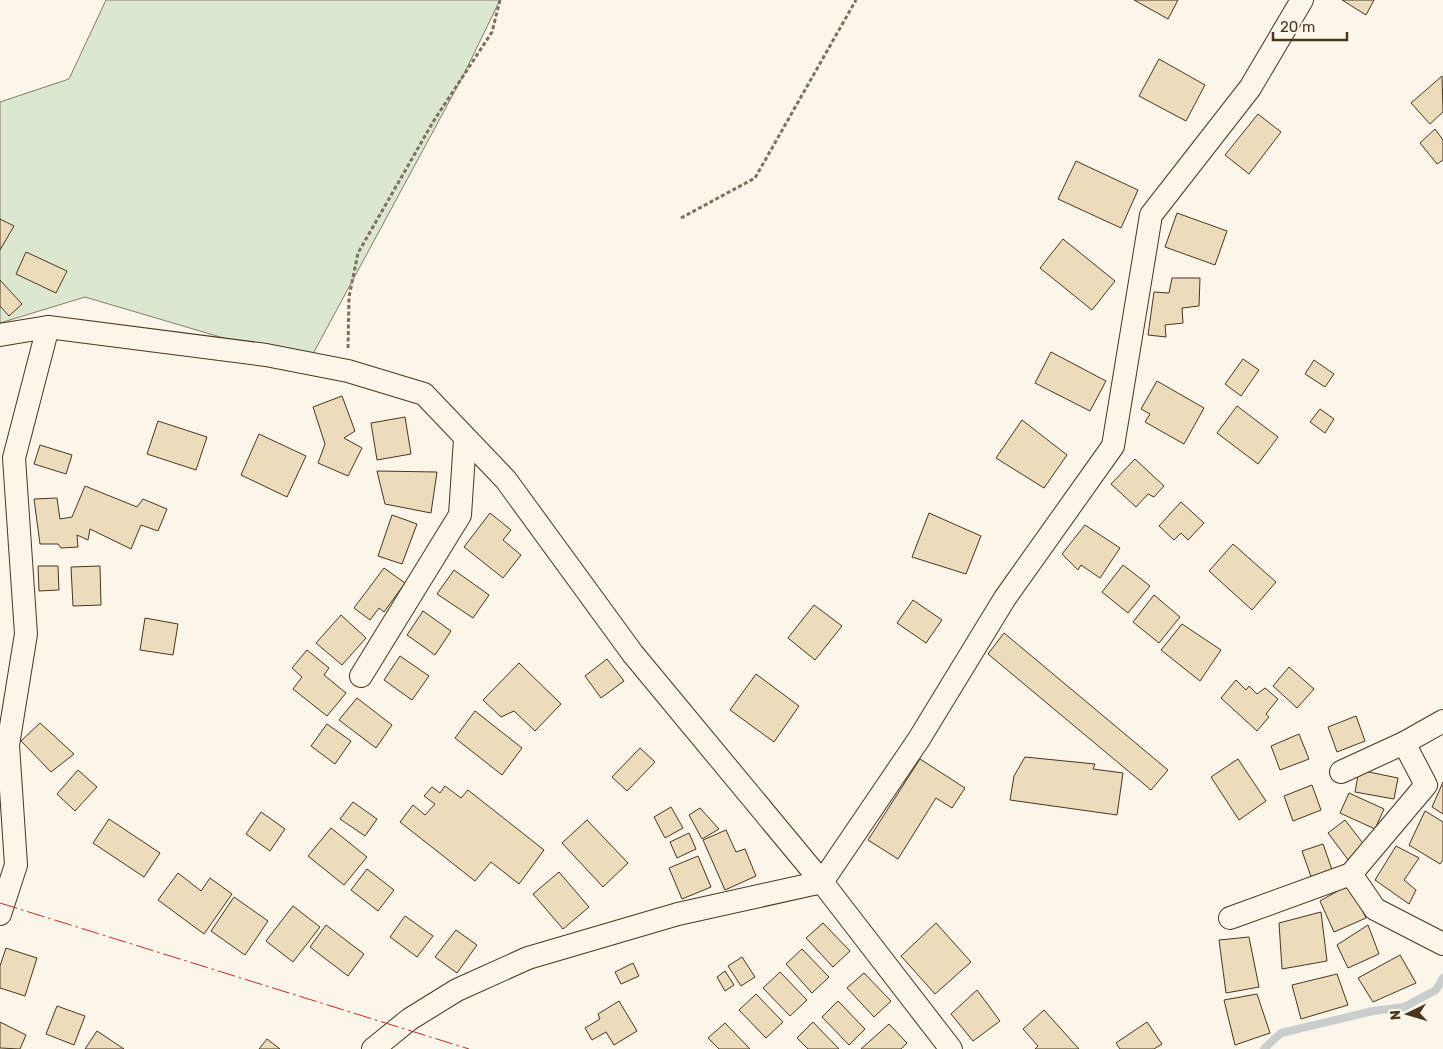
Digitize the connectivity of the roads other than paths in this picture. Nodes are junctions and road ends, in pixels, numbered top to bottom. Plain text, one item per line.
1 (1302, 0) edge
2 (48, 327) junction
3 (0, 336) edge
4 (466, 438) junction
5 (361, 676) dead end
6 (1443, 721) edge
7 (1404, 743) junction
8 (1341, 772) dead end
9 (1351, 874) junction
10 (822, 882) junction
11 (0, 914) edge
12 (1230, 918) dead end
13 (1443, 944) edge
14 (373, 1049) edge
15 (951, 1049) edge

1 - 10 street
2 - 3 street
2 - 4 street
2 - 11 street
4 - 5 street
4 - 10 street
6 - 7 street
7 - 8 street
7 - 9 street
9 - 12 street
9 - 13 street
10 - 14 street
10 - 15 street

